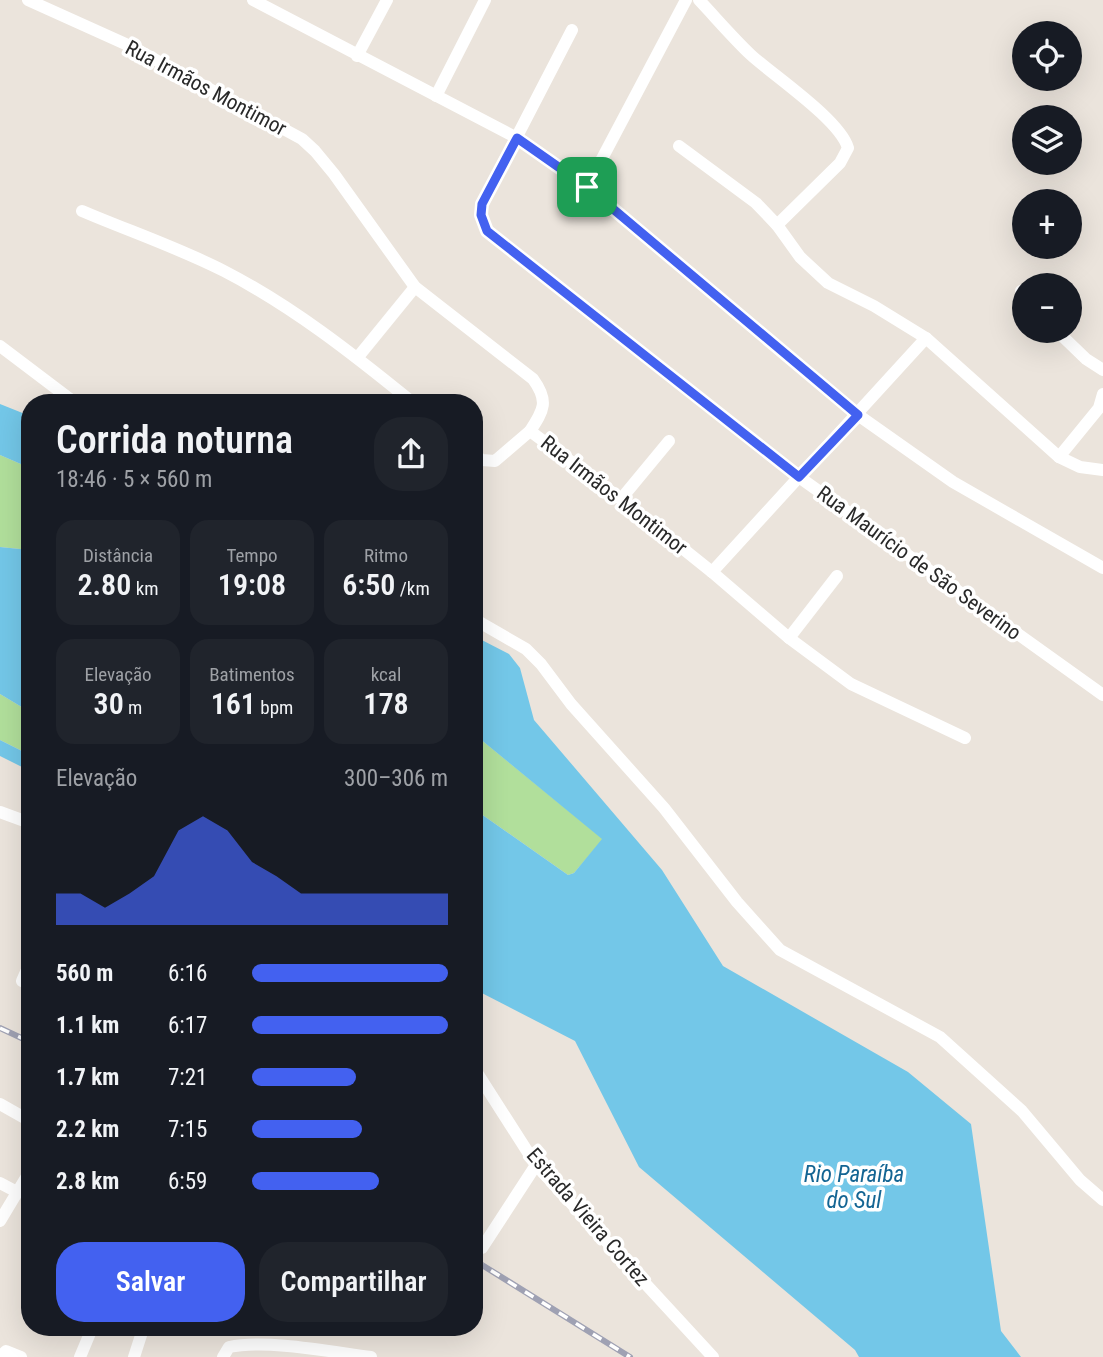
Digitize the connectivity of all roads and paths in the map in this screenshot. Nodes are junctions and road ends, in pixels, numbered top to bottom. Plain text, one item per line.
1 (28, 0) edge
2 (253, 0) edge
3 (387, 0) edge
4 (485, 0) edge
5 (686, 0) edge
6 (699, 0) edge
7 (276, 5) edge
8 (572, 30) dead end
9 (357, 56) junction
10 (436, 96) junction
11 (517, 138) junction
12 (679, 146) dead end
13 (587, 187) junction
14 (82, 211) dead end
15 (777, 225) junction
16 (415, 286) junction
17 (926, 338) junction
18 (1069, 343) edge
19 (0, 346) edge
20 (358, 357) junction
21 (1103, 370) edge
22 (63, 394) edge
23 (402, 394) edge
24 (1103, 394) edge
25 (858, 415) junction
26 (530, 431) junction
27 (668, 441) dead end
28 (1059, 457) junction
29 (483, 459) edge
30 (1103, 470) edge
31 (799, 477) junction
32 (621, 499) junction
33 (1103, 568) edge
34 (712, 572) junction
35 (837, 576) dead end
36 (483, 624) edge
37 (789, 638) junction
38 (1103, 695) edge
39 (965, 738) dead end
40 (0, 812) edge
41 (21, 820) edge
42 (483, 1082) edge
43 (0, 1104) edge
44 (21, 1116) edge
45 (536, 1165) junction
46 (0, 1183) edge
47 (21, 1186) edge
48 (17, 1192) junction
49 (1103, 1200) edge
50 (0, 1221) edge
51 (483, 1246) edge
52 (89, 1336) edge
53 (141, 1336) edge
54 (1, 1357) edge
55 (21, 1357) edge
56 (80, 1357) edge
57 (134, 1357) edge
58 (223, 1357) edge
59 (371, 1357) edge
60 (713, 1357) edge

1 - 16 street, Rua Irmãos Montimor
2 - 7 street
3 - 9 street
4 - 10 street
5 - 13 street
6 - 15 street
7 - 9 street
8 - 11 street, Rua Maurício de São Severino
9 - 10 street
10 - 11 street
11 - 13 street
11 - 31 street, Rua Maurício de São Severino
12 - 15 street
13 - 25 street
14 - 20 street
15 - 17 street
16 - 20 street
16 - 26 street, Rua Irmãos Montimor
17 - 25 street
17 - 28 street
18 - 21 street
19 - 22 street
20 - 23 street
24 - 28 street
25 - 31 street
25 - 33 street
26 - 29 street
26 - 32 street, Rua Irmãos Montimor
27 - 32 street
28 - 30 street
31 - 34 street
31 - 38 street, Rua Maurício de São Severino
32 - 34 street, Rua Irmãos Montimor
34 - 37 street, Rua Irmãos Montimor
35 - 37 street
36 - 49 street
37 - 39 street, Rua Irmãos Montimor
40 - 41 street
42 - 45 street, Estrada Vieira Cortez
43 - 44 street
45 - 51 street
45 - 60 street, Estrada Vieira Cortez
46 - 48 street
47 - 48 street
48 - 50 street
52 - 56 street
53 - 57 street
54 - 55 street
58 - 59 street

